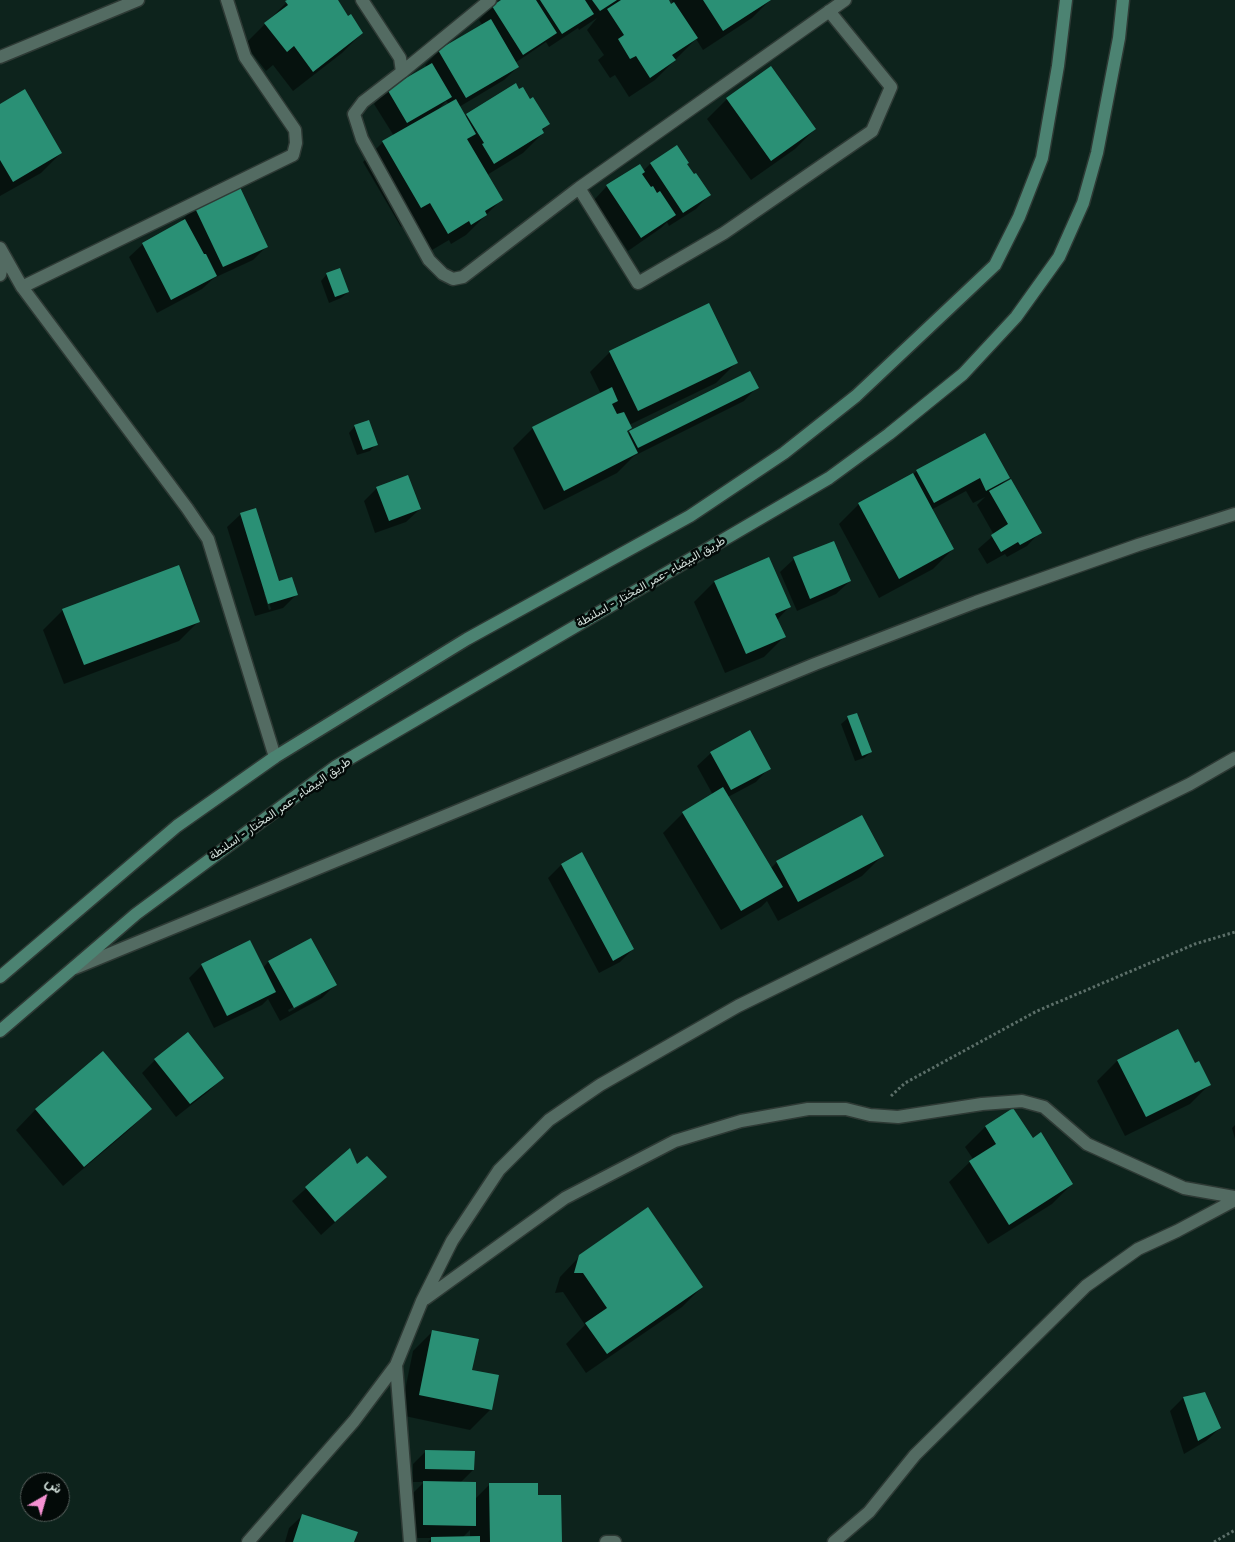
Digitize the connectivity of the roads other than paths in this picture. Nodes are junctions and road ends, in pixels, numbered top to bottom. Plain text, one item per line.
1 (138, 0) edge
2 (227, 0) edge
3 (362, 0) edge
4 (490, 0) edge
5 (845, 0) edge
6 (1066, 0) edge
7 (1123, 0) edge
8 (829, 11) junction
9 (0, 57) edge
10 (402, 72) junction
11 (579, 188) junction
12 (2, 252) edge
13 (0, 275) edge
14 (22, 287) junction
15 (1235, 514) edge
16 (275, 757) junction
17 (1235, 758) edge
18 (70, 970) junction
19 (0, 977) edge
20 (0, 1031) edge
21 (1235, 1198) edge
22 (422, 1301) junction
23 (396, 1365) junction
24 (248, 1542) edge
25 (410, 1542) edge
26 (606, 1542) edge
27 (616, 1542) edge
28 (834, 1542) edge

1 - 9 street
2 - 14 street
3 - 10 street
4 - 10 street
5 - 8 street
6 - 16 main road
7 - 18 main road, طريق البيضاء -عمر المختار - اسلنطة
8 - 11 street
8 - 11 street
10 - 11 street
12 - 13 street
12 - 14 street
14 - 16 street
15 - 18 street
16 - 19 main road
17 - 22 street
18 - 20 main road, طريق البيضاء -عمر المختار - اسلنطة
21 - 22 street
21 - 28 street
22 - 23 street
23 - 24 street
23 - 25 street
26 - 27 street

